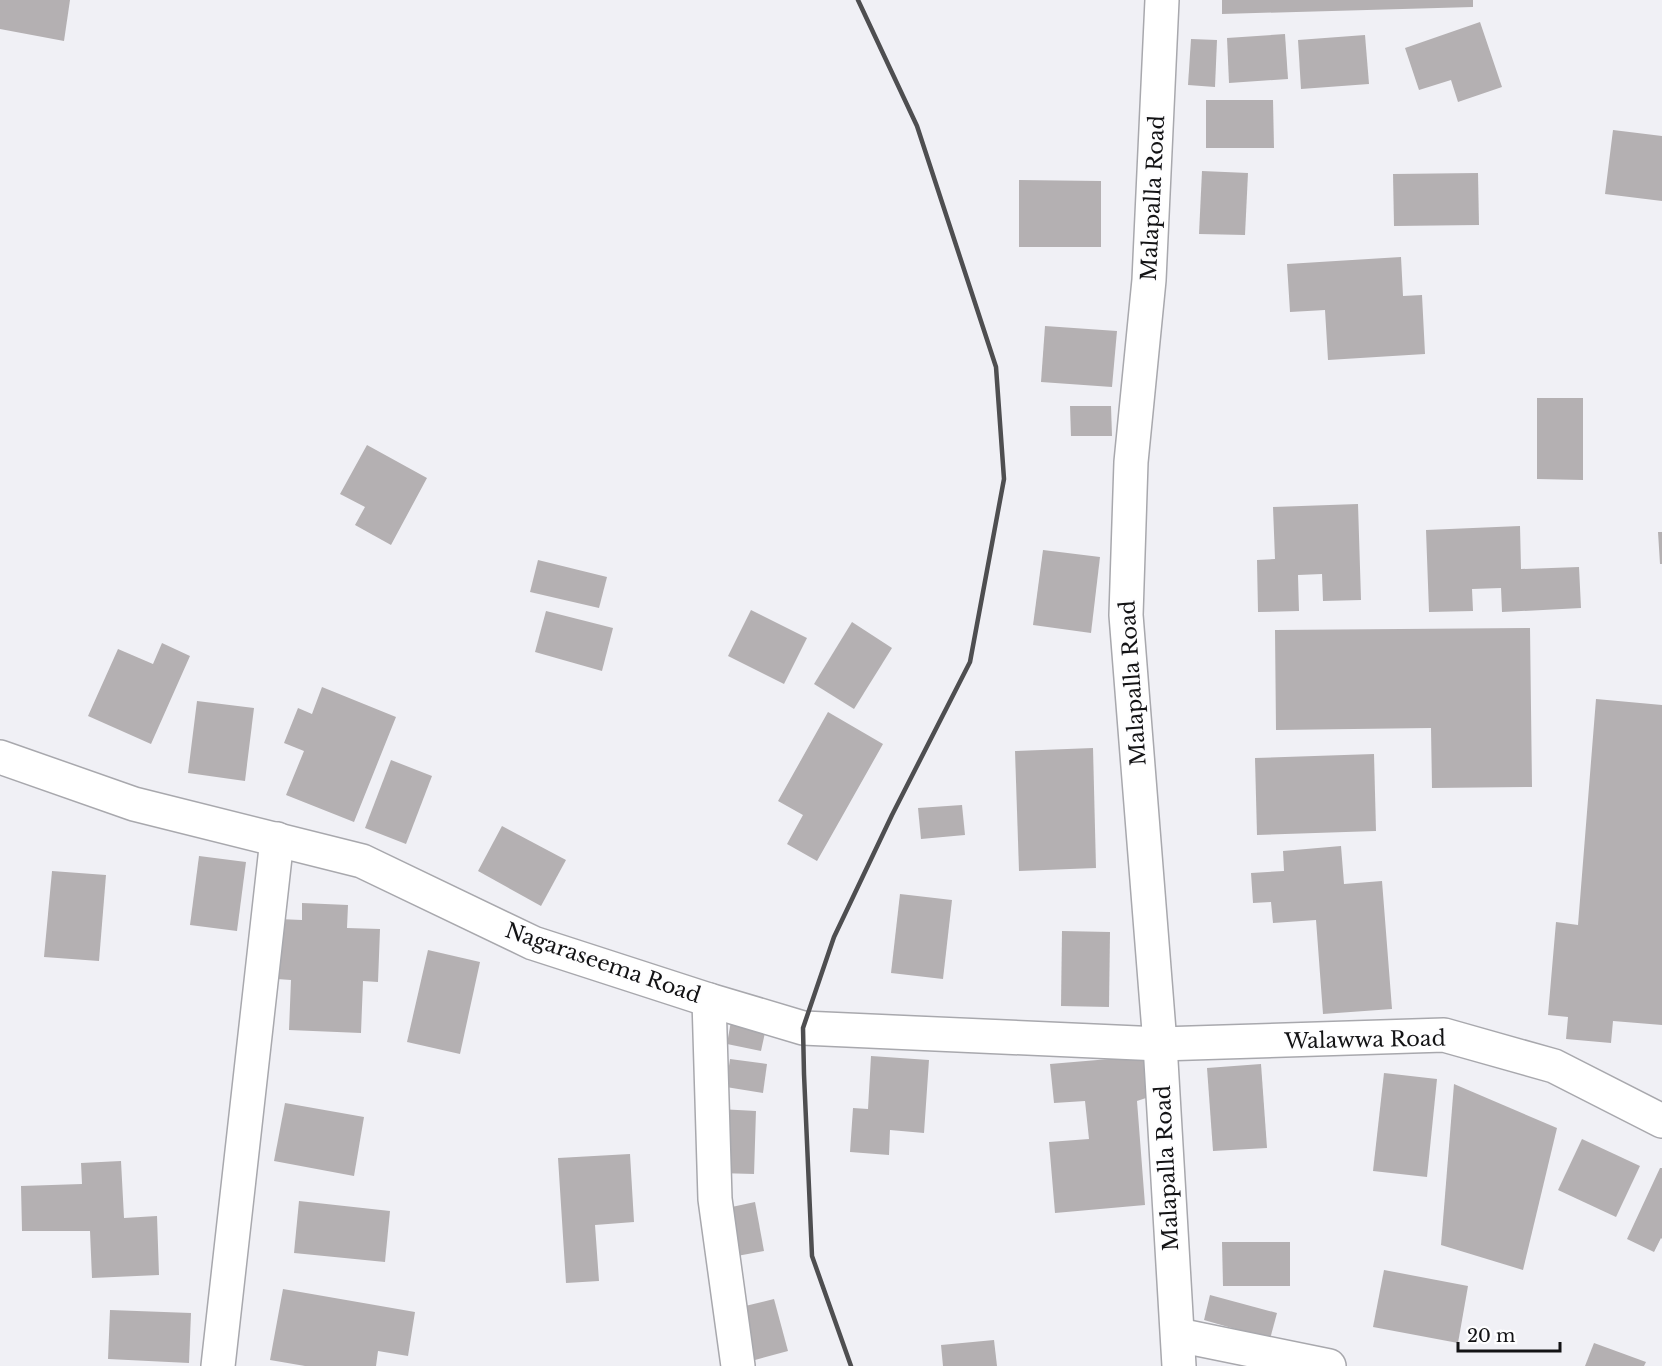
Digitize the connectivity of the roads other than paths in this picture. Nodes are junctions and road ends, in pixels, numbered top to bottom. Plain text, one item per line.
1 (1162, 0) edge
2 (0, 757) edge
3 (277, 839) junction
4 (709, 1000) junction
5 (1160, 1044) junction
6 (1662, 1121) edge
7 (1178, 1350) edge
8 (218, 1366) edge
9 (738, 1366) edge
10 (1329, 1366) edge

1 - 5 street, Malapalla Road
2 - 3 street, Nagaraseema Road
3 - 4 street, Nagaraseema Road
3 - 8 street
4 - 5 street, Nagaraseema Road
4 - 9 street
5 - 6 street, Walawwa Road
5 - 7 street, Malapalla Road
7 - 10 street

